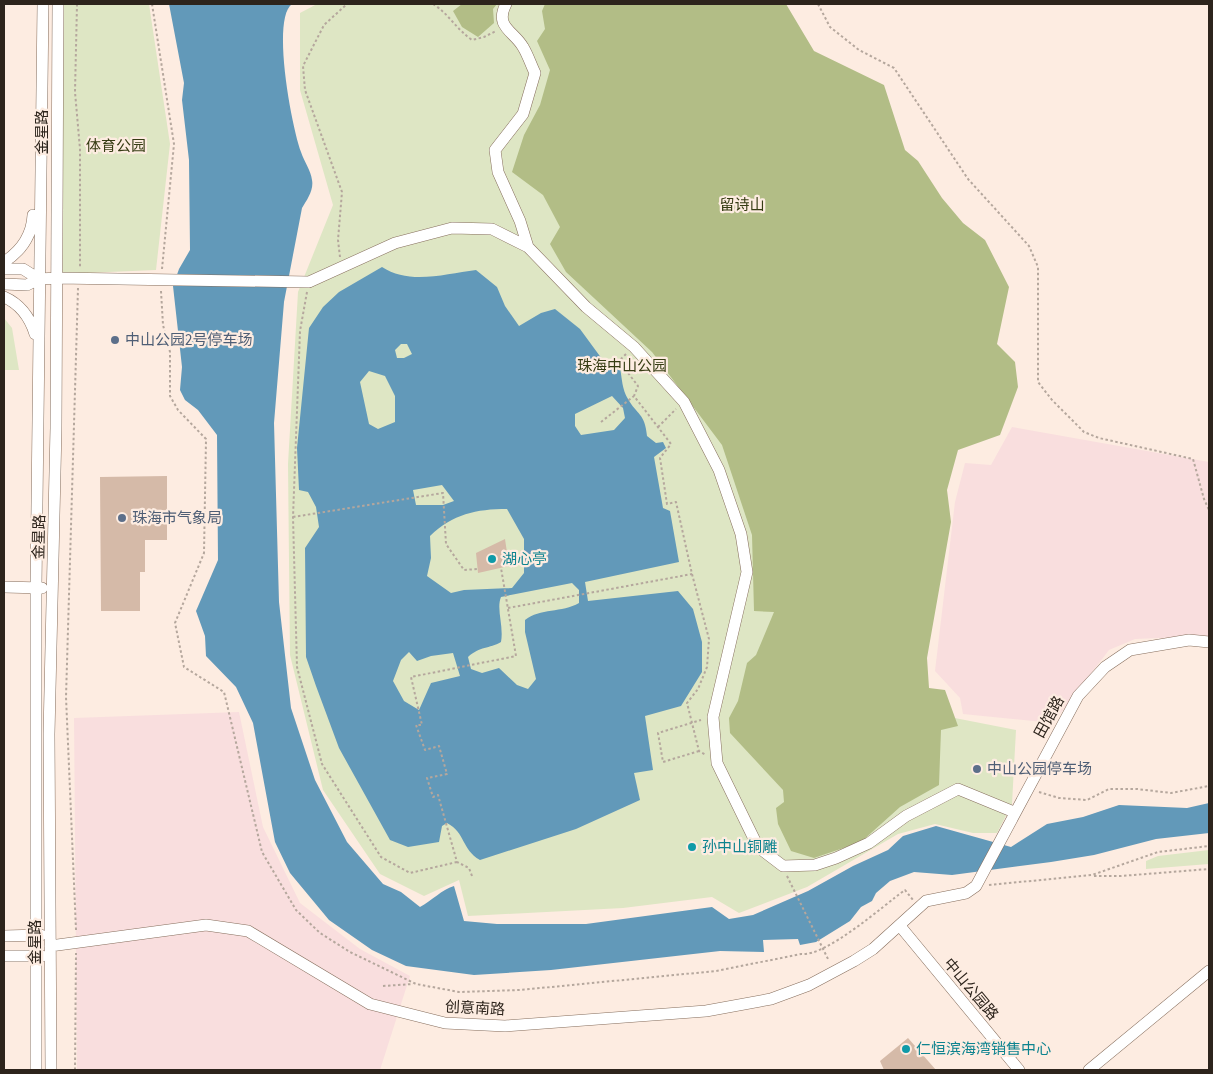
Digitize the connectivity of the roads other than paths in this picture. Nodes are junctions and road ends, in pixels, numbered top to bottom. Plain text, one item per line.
1 (43, 4) edge
2 (58, 4) edge
3 (506, 4) edge
4 (41, 159) junction
5 (528, 248) junction
6 (4, 262) edge
7 (4, 268) edge
8 (39, 278) junction
9 (58, 278) junction
10 (4, 284) edge
11 (4, 297) edge
12 (38, 343) junction
13 (36, 587) junction
14 (4, 588) edge
15 (52, 589) junction
16 (1209, 642) edge
17 (1014, 812) junction
18 (900, 926) junction
19 (4, 936) edge
20 (35, 936) junction
21 (50, 946) junction
22 (4, 956) edge
23 (35, 956) junction
24 (1209, 971) edge
25 (36, 1070) edge
26 (51, 1070) edge
27 (1019, 1070) edge
28 (1089, 1070) edge

1 - 4 street, 金星路
2 - 9 street, 金星路
3 - 5 street
4 - 6 street
4 - 8 street, 金星路
5 - 9 street
5 - 17 street
7 - 8 street
8 - 9 street
8 - 10 street
8 - 12 street, 金星路
9 - 15 street, 金星路
11 - 12 street
12 - 13 street, 金星路
13 - 14 street
13 - 15 street
13 - 20 street, 金星路
15 - 21 street, 金星路
16 - 17 street, 田馆路
17 - 18 street, 田馆路
18 - 21 street, 创意南路
18 - 27 street, 中山公园路
19 - 20 street
20 - 21 street
20 - 23 street, 金星路
21 - 23 street
21 - 26 street, 金星路
22 - 23 street
23 - 25 street, 金星路
24 - 28 street

